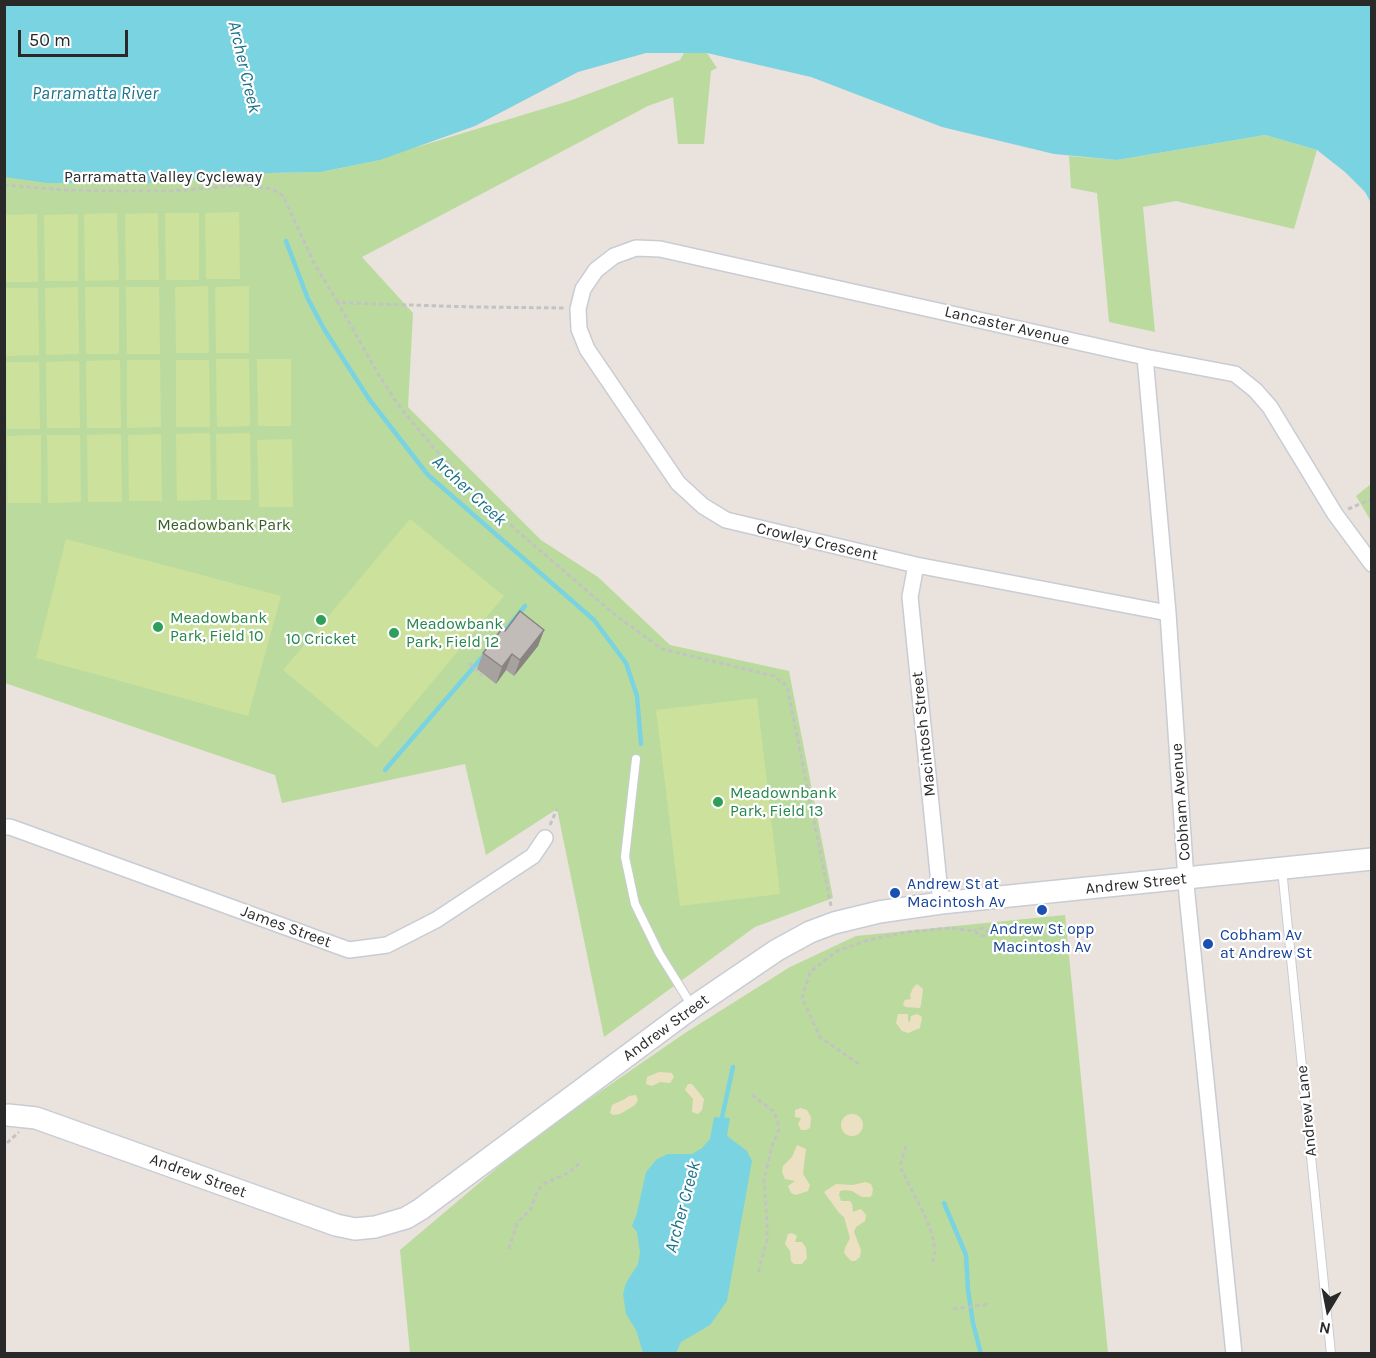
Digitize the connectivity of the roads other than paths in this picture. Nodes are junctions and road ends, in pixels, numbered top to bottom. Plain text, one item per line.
1 (578, 309) joint
2 (1145, 357) junction
3 (1371, 564) edge
4 (916, 565) junction
5 (1168, 613) junction
6 (636, 759) dead end
7 (4, 827) edge
8 (545, 838) dead end
9 (1371, 859) edge
10 (1282, 869) junction
11 (1187, 879) junction
12 (941, 903) junction
13 (693, 1007) junction
14 (9, 1123) edge
15 (1234, 1353) edge
16 (1331, 1353) edge

1 - 2 street, Lancaster Avenue
1 - 4 street, Crowley Crescent
2 - 3 street, Lancaster Avenue
2 - 5 street, Cobham Avenue
4 - 5 street, Crowley Crescent
4 - 12 street, Macintosh Street
5 - 11 street, Cobham Avenue
6 - 13 lane
7 - 8 street, James Street
9 - 10 main road, Andrew Street
10 - 11 main road, Andrew Street
10 - 16 lane, Andrew Lane
11 - 12 main road, Andrew Street
11 - 15 street, Cobham Avenue
12 - 13 main road, Andrew Street
13 - 14 main road, Andrew Street

